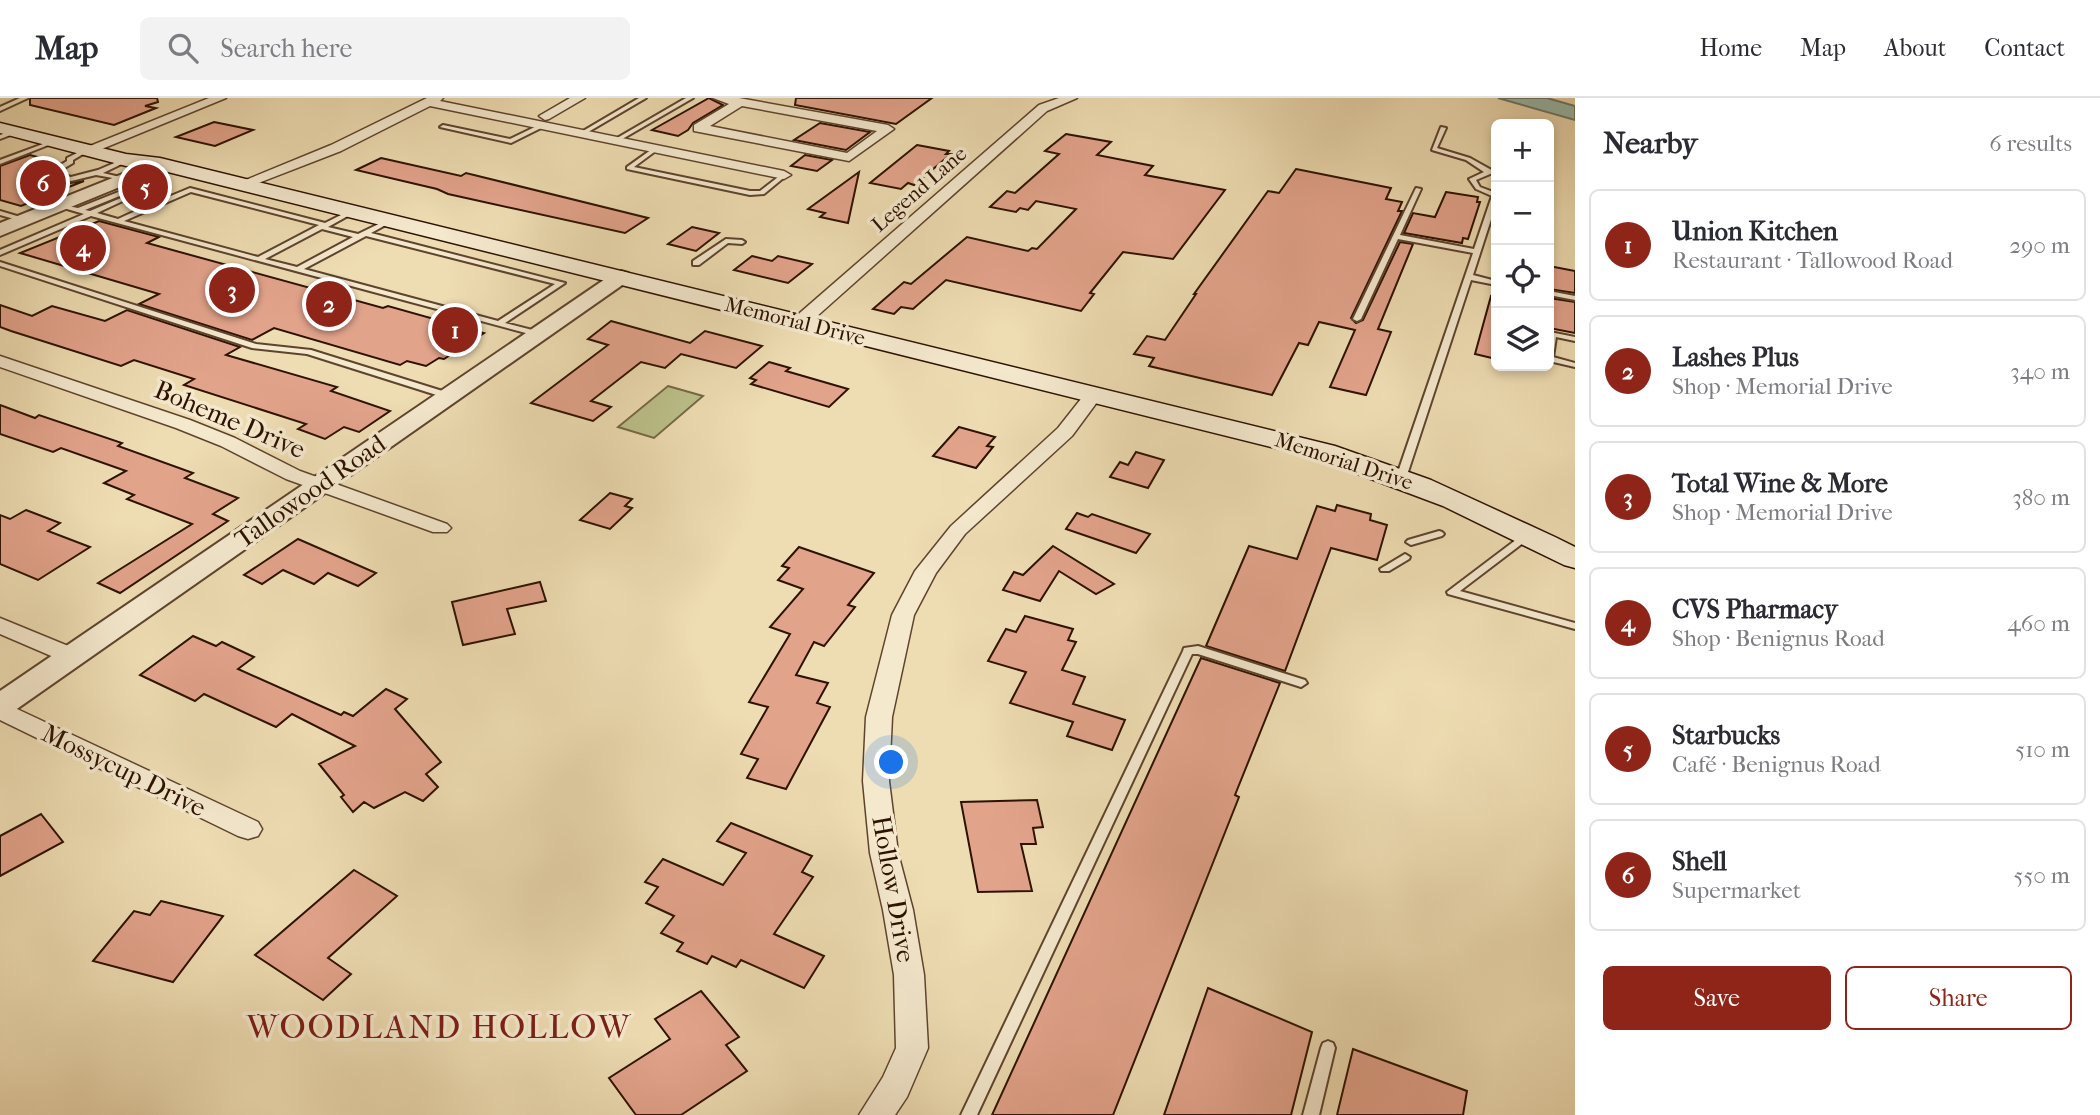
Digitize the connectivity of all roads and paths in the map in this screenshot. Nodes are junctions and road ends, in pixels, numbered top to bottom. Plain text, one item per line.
1 (25, 98) edge
2 (220, 98) edge
3 (643, 98) edge
4 (690, 98) edge
5 (719, 98) edge
6 (1071, 98) edge
7 (432, 100) edge
8 (550, 100) dead end
9 (574, 101) edge
10 (740, 102) junction
11 (0, 109) edge
12 (543, 121) junction
13 (443, 127) dead end
14 (1443, 128) dead end
15 (5, 132) edge
16 (581, 134) junction
17 (615, 141) junction
18 (53, 142) junction
19 (655, 149) junction
20 (87, 150) junction
21 (126, 160) junction
22 (0, 162) edge
23 (160, 164) junction
24 (1491, 171) edge
25 (100, 172) junction
26 (1491, 172) edge
27 (784, 175) joint
28 (122, 179) junction
29 (236, 189) junction
30 (1418, 189) dead end
31 (1491, 192) edge
32 (123, 199) dead end
33 (162, 202) junction
34 (59, 205) junction
35 (1491, 209) edge
36 (77, 211) junction
37 (353, 211) junction
38 (0, 212) edge
39 (91, 213) junction
40 (25, 220) junction
41 (120, 220) junction
42 (391, 220) junction
43 (323, 226) junction
44 (0, 230) edge
45 (363, 235) junction
46 (1396, 236) junction
47 (742, 242) dead end
48 (484, 243) junction
49 (1476, 251) junction
50 (0, 253) edge
51 (459, 257) junction
52 (261, 258) junction
53 (696, 263) dead end
54 (0, 264) edge
55 (298, 269) junction
56 (621, 277) junction
57 (1470, 277) junction
58 (1491, 281) edge
59 (1554, 294) edge
60 (1575, 298) edge
61 (1357, 319) dead end
62 (800, 322) junction
63 (500, 323) junction
64 (537, 334) junction
65 (1554, 334) edge
66 (1575, 339) edge
67 (1554, 359) edge
68 (0, 361) edge
69 (1575, 365) edge
70 (1094, 394) junction
71 (449, 396) junction
72 (1401, 478) junction
73 (320, 484) junction
74 (440, 528) dead end
75 (1439, 534) dead end
76 (1528, 535) junction
77 (1411, 542) dead end
78 (1405, 557) dead end
79 (1575, 559) edge
80 (1385, 569) dead end
81 (0, 625) edge
82 (1575, 626) edge
83 (70, 656) junction
84 (1301, 683) dead end
85 (0, 708) edge
86 (248, 829) dead end
87 (1328, 1048) dead end
88 (876, 1115) edge
89 (969, 1115) edge
90 (1311, 1115) edge

1 - 11 lane
2 - 20 street
3 - 16 lane
4 - 17 lane
5 - 10 street
6 - 62 street, Legend Lane
7 - 12 street
7 - 29 street
8 - 9 street
9 - 12 street
10 - 10 street
12 - 13 lane
12 - 16 street
14 - 24 lane
15 - 18 main road, Memorial Drive
16 - 17 street
17 - 19 street
18 - 20 main road, Memorial Drive
18 - 22 lane
19 - 27 street
19 - 27 lane
20 - 21 main road, Memorial Drive
20 - 25 lane
21 - 23 main road, Memorial Drive
21 - 25 lane
23 - 28 street
23 - 29 main road, Memorial Drive
25 - 28 lane
26 - 31 lane
28 - 34 street
29 - 33 lane
29 - 37 main road, Memorial Drive
29 - 43 lane
30 - 46 lane
32 - 39 lane
33 - 36 lane
33 - 41 lane
34 - 36 lane
34 - 40 street
35 - 49 lane
36 - 39 lane
37 - 42 main road, Memorial Drive
37 - 43 lane
38 - 40 lane
39 - 41 lane
39 - 50 lane
40 - 44 street
41 - 52 lane
42 - 45 lane
42 - 48 main road, Memorial Drive
43 - 45 lane
43 - 52 lane
45 - 51 lane
45 - 55 lane
46 - 49 lane
46 - 61 lane
47 - 53 lane
48 - 51 lane
48 - 56 main road, Memorial Drive
49 - 57 lane
51 - 63 lane
52 - 55 lane
54 - 71 lane
55 - 63 lane
56 - 62 main road, Memorial Drive
56 - 64 street, Tallowood Road
57 - 58 lane
57 - 72 lane
59 - 60 lane
62 - 70 main road, Memorial Drive
63 - 64 lane
64 - 71 street, Tallowood Road
65 - 66 lane
67 - 69 lane
68 - 73 street, Boheme Drive
70 - 72 main road, Memorial Drive
70 - 88 street, Hollow Drive
71 - 73 street, Tallowood Road
72 - 76 main road, Memorial Drive
73 - 74 street, Boheme Drive
73 - 83 street, Tallowood Road
75 - 77 lane
76 - 79 main road, Memorial Drive
76 - 82 lane
78 - 80 lane
81 - 83 street
83 - 85 street, Tallowood Road
84 - 89 lane
85 - 86 street, Mossycup Drive
87 - 90 lane

